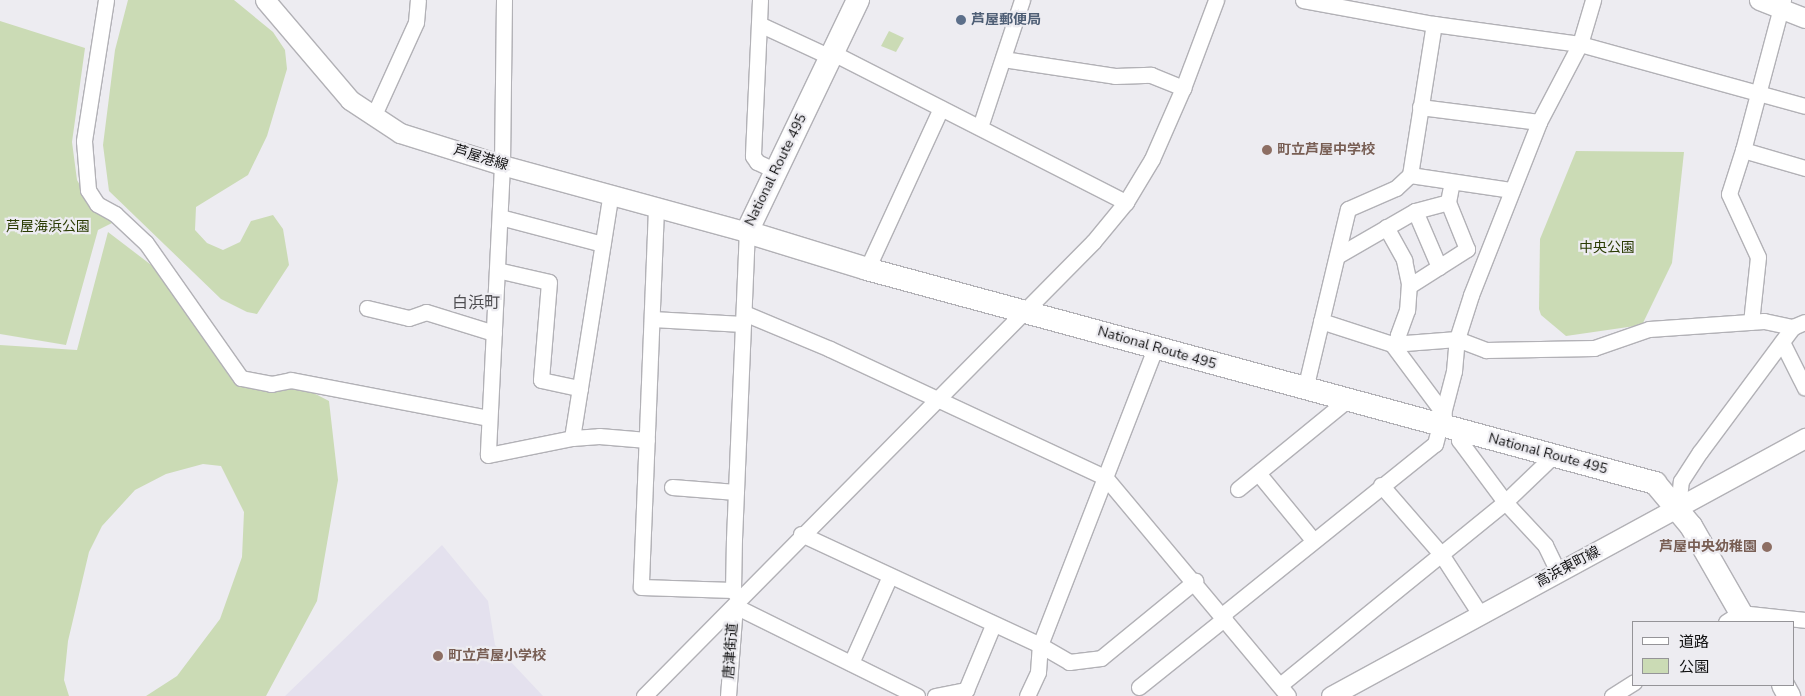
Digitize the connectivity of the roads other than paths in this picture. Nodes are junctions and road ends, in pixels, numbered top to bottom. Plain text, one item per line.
1 (106, 0) edge
2 (265, 0) edge
3 (418, 0) edge
4 (504, 0) edge
5 (760, 0) edge
6 (858, 0) edge
7 (1022, 0) edge
8 (1216, 0) edge
9 (1303, 0) edge
10 (1593, 0) edge
11 (1759, 0) edge
12 (1781, 4) edge
13 (1805, 18) edge
14 (759, 24) junction
15 (1434, 24) junction
16 (1580, 44) junction
17 (833, 53) junction
18 (1003, 59) junction
19 (1184, 88) junction
20 (1757, 93) junction
21 (1805, 106) edge
22 (1420, 107) junction
23 (941, 108) junction
24 (373, 117) junction
25 (1539, 122) junction
26 (980, 127) junction
27 (1743, 150) junction
28 (502, 165) junction
29 (1805, 168) edge
30 (776, 170) junction
31 (1410, 175) junction
32 (1452, 182) junction
33 (1512, 190) junction
34 (611, 193) junction
35 (1126, 202) junction
36 (1448, 202) junction
37 (656, 208) junction
38 (1415, 212) junction
39 (500, 217) junction
40 (1386, 227) junction
41 (747, 232) junction
42 (603, 244) junction
43 (1337, 256) junction
44 (1439, 267) junction
45 (867, 269) junction
46 (497, 270) junction
47 (1409, 286) junction
48 (367, 308) dead end
49 (1024, 310) junction
50 (652, 319) junction
51 (744, 319) junction
52 (1321, 321) junction
53 (1751, 322) junction
54 (1799, 325) edge
55 (494, 333) junction
56 (1457, 340) junction
57 (1782, 342) junction
58 (1396, 343) junction
59 (1155, 348) junction
60 (580, 388) junction
61 (1305, 388) junction
62 (1805, 388) edge
63 (936, 399) junction
64 (1347, 400) junction
65 (488, 418) junction
66 (1450, 424) junction
67 (572, 438) junction
68 (1805, 438) edge
69 (646, 440) junction
70 (1553, 456) junction
71 (1258, 473) junction
72 (1104, 477) junction
73 (1381, 485) junction
74 (672, 487) dead end
75 (1238, 489) dead end
76 (736, 492) junction
77 (1505, 502) junction
78 (1678, 508) junction
79 (801, 534) junction
80 (1313, 540) junction
81 (1441, 554) junction
82 (1558, 572) junction
83 (890, 576) junction
84 (1194, 581) junction
85 (736, 599) junction
86 (1480, 614) junction
87 (1223, 616) junction
88 (1738, 619) edge
89 (1805, 620) edge
90 (993, 625) junction
91 (1040, 645) junction
92 (851, 663) junction
93 (1632, 683) edge
94 (1139, 687) dead end
95 (1284, 690) edge
96 (644, 696) edge
97 (728, 696) edge
98 (916, 696) edge
99 (936, 696) edge
100 (1027, 696) edge
101 (1332, 696) edge
102 (1612, 696) edge

1 - 65 street
2 - 24 main road, 芦屋港線
3 - 24 street
4 - 28 street
5 - 14 street
6 - 17 highway, National Route 495
7 - 18 street
8 - 19 street
9 - 15 street
10 - 16 street
11 - 12 main road
12 - 13 main road
12 - 20 street
14 - 17 street
14 - 30 street
15 - 16 street
15 - 22 street
16 - 20 street
16 - 25 street
17 - 23 street
17 - 30 highway, National Route 495
18 - 19 street
18 - 26 street
19 - 35 street
20 - 21 street
20 - 27 street
22 - 25 street
22 - 31 street
23 - 26 street
23 - 45 street
24 - 28 main road, 芦屋港線
25 - 33 street
26 - 35 street
27 - 29 street
27 - 53 street
28 - 34 main road, 芦屋港線
28 - 39 street
30 - 41 highway, National Route 495
31 - 32 street
31 - 43 street
32 - 33 street
32 - 36 street
33 - 56 street
34 - 37 main road, 芦屋港線
34 - 42 street
35 - 49 street
36 - 38 street
36 - 44 street
37 - 41 main road, 芦屋港線
37 - 50 street
38 - 40 street
38 - 44 street
39 - 42 street
39 - 46 street
40 - 43 street
40 - 47 street
41 - 45 highway, National Route 495
41 - 51 street, 唐津街道
42 - 60 street
43 - 52 street
44 - 47 street
45 - 49 highway, National Route 495
46 - 55 street
46 - 60 street
47 - 58 street
48 - 55 street
49 - 59 highway, National Route 495
49 - 63 street
50 - 51 street
50 - 69 street
51 - 63 street
51 - 76 street, 唐津街道
52 - 58 street
52 - 61 street
53 - 54 street
53 - 56 street
54 - 57 street
55 - 65 street
56 - 58 street
56 - 66 street
57 - 62 street
57 - 78 street
58 - 66 street
59 - 61 highway, National Route 495
59 - 72 street
60 - 67 street
61 - 64 highway, National Route 495
63 - 72 street
63 - 79 street
64 - 66 highway, National Route 495
64 - 71 street
65 - 67 street
66 - 70 highway, National Route 495
66 - 73 street
66 - 77 street
67 - 69 street
68 - 78 main road, 高浜東町線
69 - 85 street
70 - 77 street
70 - 78 highway, National Route 495
71 - 75 street
71 - 80 street
72 - 84 street
72 - 91 street
73 - 80 street
73 - 81 street
74 - 76 street
76 - 85 street, 唐津街道
77 - 81 street
77 - 82 street
78 - 82 main road, 高浜東町線
78 - 88 highway, National Route 495
79 - 83 street
79 - 85 street
80 - 87 street
81 - 86 street
81 - 95 street
82 - 86 main road, 高浜東町線
83 - 90 street
83 - 92 street
84 - 87 street
84 - 91 street
85 - 92 street
85 - 96 street
85 - 97 street, 唐津街道
86 - 101 main road, 高浜東町線
87 - 94 street
87 - 95 street
88 - 89 street
90 - 91 street
90 - 99 street
91 - 100 street
92 - 98 street
93 - 102 street

